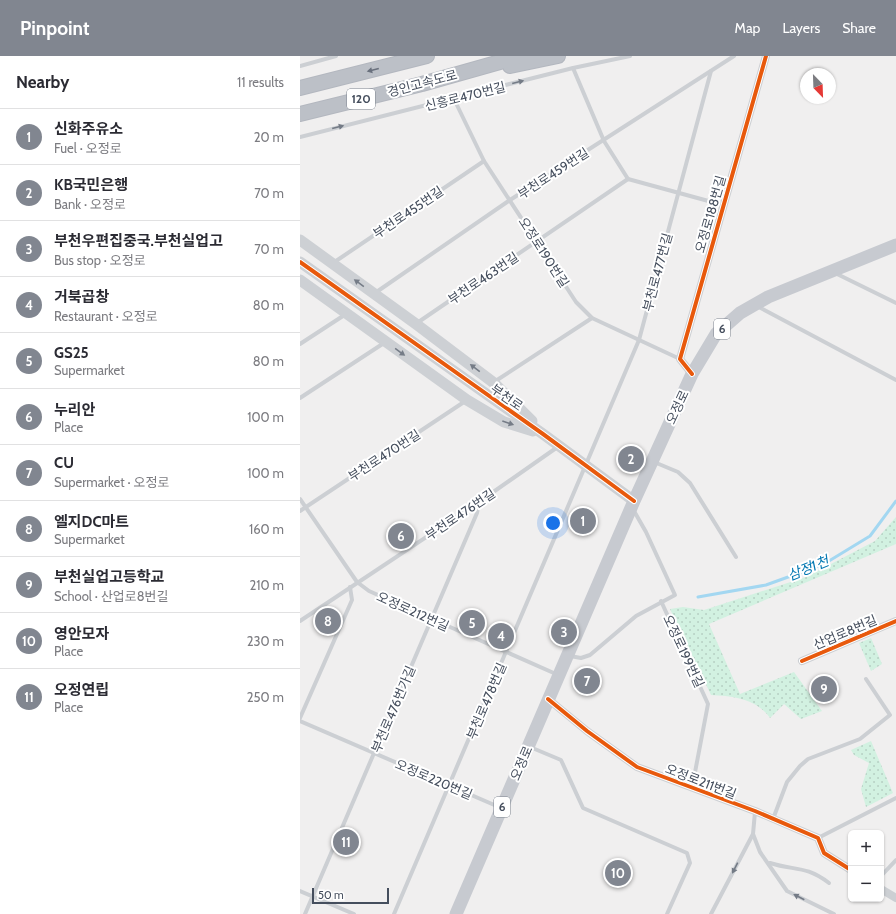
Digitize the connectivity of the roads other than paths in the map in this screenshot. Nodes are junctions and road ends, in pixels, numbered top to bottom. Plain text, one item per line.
1 (336, 56) edge
2 (427, 56) edge
3 (521, 56) edge
4 (558, 56) edge
5 (630, 56) edge
6 (734, 56) edge
7 (766, 56) edge
8 (417, 58) edge
9 (300, 66) edge
10 (573, 68) junction
11 (711, 71) junction
12 (422, 84) junction
13 (300, 88) edge
14 (454, 98) junction
15 (300, 114) edge
16 (300, 137) edge
17 (604, 141) junction
18 (484, 161) junction
19 (628, 179) junction
20 (679, 193) junction
21 (510, 200) junction
22 (723, 205) junction
23 (300, 240) edge
24 (537, 241) junction
25 (896, 245) edge
26 (300, 262) edge
27 (332, 264) junction
28 (831, 271) junction
29 (302, 283) edge
30 (374, 294) junction
31 (896, 303) edge
32 (755, 304) junction
33 (346, 314) junction
34 (592, 318) junction
35 (416, 324) junction
36 (639, 340) junction
37 (386, 342) junction
38 (300, 344) edge
39 (680, 359) junction
40 (692, 374) junction
41 (896, 380) edge
42 (494, 383) junction
43 (300, 398) edge
44 (467, 400) junction
45 (543, 434) junction
46 (559, 446) junction
47 (652, 461) junction
48 (585, 465) junction
49 (300, 499) edge
50 (479, 502) junction
51 (633, 504) junction
52 (305, 507) junction
53 (300, 511) edge
54 (736, 557) dead end
55 (357, 582) junction
56 (350, 587) junction
57 (661, 601) junction
58 (431, 619) junction
59 (300, 621) edge
60 (896, 621) edge
61 (507, 652) junction
62 (567, 656) junction
63 (802, 661) dead end
64 (559, 675) junction
65 (866, 679) dead end
66 (548, 699) junction
67 (300, 719) edge
68 (528, 746) junction
69 (374, 753) junction
70 (449, 785) junction
71 (692, 788) junction
72 (896, 798) edge
73 (501, 808) junction
74 (755, 811) junction
75 (773, 819) junction
76 (753, 834) junction
77 (818, 838) junction
78 (896, 860) edge
79 (770, 863) junction
80 (848, 868) edge
81 (884, 873) edge
82 (829, 883) dead end
83 (300, 891) edge
84 (884, 891) edge
85 (313, 897) junction
86 (896, 898) edge
87 (305, 914) edge
88 (354, 914) edge
89 (394, 914) edge
90 (456, 914) edge
91 (667, 914) edge
92 (711, 914) edge
93 (834, 914) edge

1 - 9 lane
2 - 8 highway, 경인고속도로 / 120
3 - 12 highway, 경인고속도로 / 120
4 - 12 highway
5 - 10 lane, 신흥로470번길
6 - 11 lane, 부천로459번길
7 - 22 street, 오정로188번길
8 -> 13 highway, 경인고속도로 / 120
14 -> 10 lane, 신흥로470번길
10 - 17 lane
11 - 17 lane, 부천로459번길
11 - 20 lane, 부천로477번길
12 - 15 highway, 경인고속도로 / 120
16 -> 14 lane, 신흥로470번길
14 - 18 lane, 오정로190번길
17 - 19 lane
17 - 21 lane, 부천로459번길
18 - 21 lane, 오정로190번길
18 - 27 lane, 부천로455번길
19 - 20 lane
19 - 24 lane, 부천로463번길
20 - 22 lane
20 - 36 lane, 부천로477번길
21 - 24 lane, 오정로190번길
21 - 30 lane, 부천로459번길
22 - 39 street, 오정로188번길
23 - 27 street
24 - 34 lane, 오정로190번길
24 - 35 lane, 부천로463번길
25 - 28 main road, 오정로 / 6
26 - 45 street, 부천로
30 -> 27 street
28 - 31 lane
28 - 32 main road, 오정로 / 6
29 - 33 street
30 - 35 street
32 - 40 main road, 오정로 / 6
32 - 41 lane
33 - 37 street
33 - 38 lane
34 - 36 lane, 오정로190번길
34 - 42 lane, 부천로
42 -> 35 street
36 - 39 lane, 오정로190번길
36 - 48 lane, 부천로477번길
37 - 43 lane
37 -> 44 street
39 - 40 street
40 - 47 main road, 오정로 / 6
42 - 45 street
44 -> 45 street
44 - 52 lane, 부천로470번길
45 - 46 street, 부천로
46 - 48 street, 부천로
46 - 50 lane, 부천로476번길
47 - 51 main road, 오정로 / 6
47 - 54 lane
48 - 51 street, 부천로
48 - 61 lane, 부천로478번길
49 - 52 lane, 오정로212번길
50 - 55 lane, 부천로476번길
50 - 58 lane, 부천로476번가길
51 - 57 lane, 오정로199번길
51 - 62 main road, 오정로 / 6
52 - 53 lane, 부천로470번길
52 - 55 lane, 오정로212번길
55 - 56 lane, 부천로476번길
55 - 58 lane, 오정로212번길
56 - 59 lane, 부천로476번길
56 - 67 lane
57 - 62 lane
57 - 71 lane, 오정로199번길
58 - 61 lane, 오정로212번길
58 - 69 lane, 부천로476번가길
60 - 63 street, 산업로8번길
61 - 64 lane, 오정로212번길
61 - 70 lane, 부천로478번길
62 - 64 main road, 오정로 / 6
64 - 66 main road, 오정로 / 6
65 - 75 lane
66 - 68 main road, 오정로 / 6
66 - 71 street, 오정로211번길
67 - 69 lane, 오정로220번길
68 - 73 main road, 오정로 / 6
68 - 91 lane
69 - 70 lane, 오정로220번길
69 - 85 lane, 부천로476번가길
70 - 73 lane, 오정로220번길
70 - 89 lane, 부천로478번길
71 - 74 street, 오정로211번길
72 - 77 lane
73 - 90 main road, 오정로 / 6
74 - 75 street, 오정로211번길
74 - 76 lane
75 - 77 street, 오정로211번길
76 - 79 lane
76 -> 92 lane
77 - 80 street
78 - 81 lane
79 - 82 lane
93 -> 79 lane
83 - 85 lane
84 - 86 street
85 - 87 lane, 부천로476번가길
85 - 88 lane

